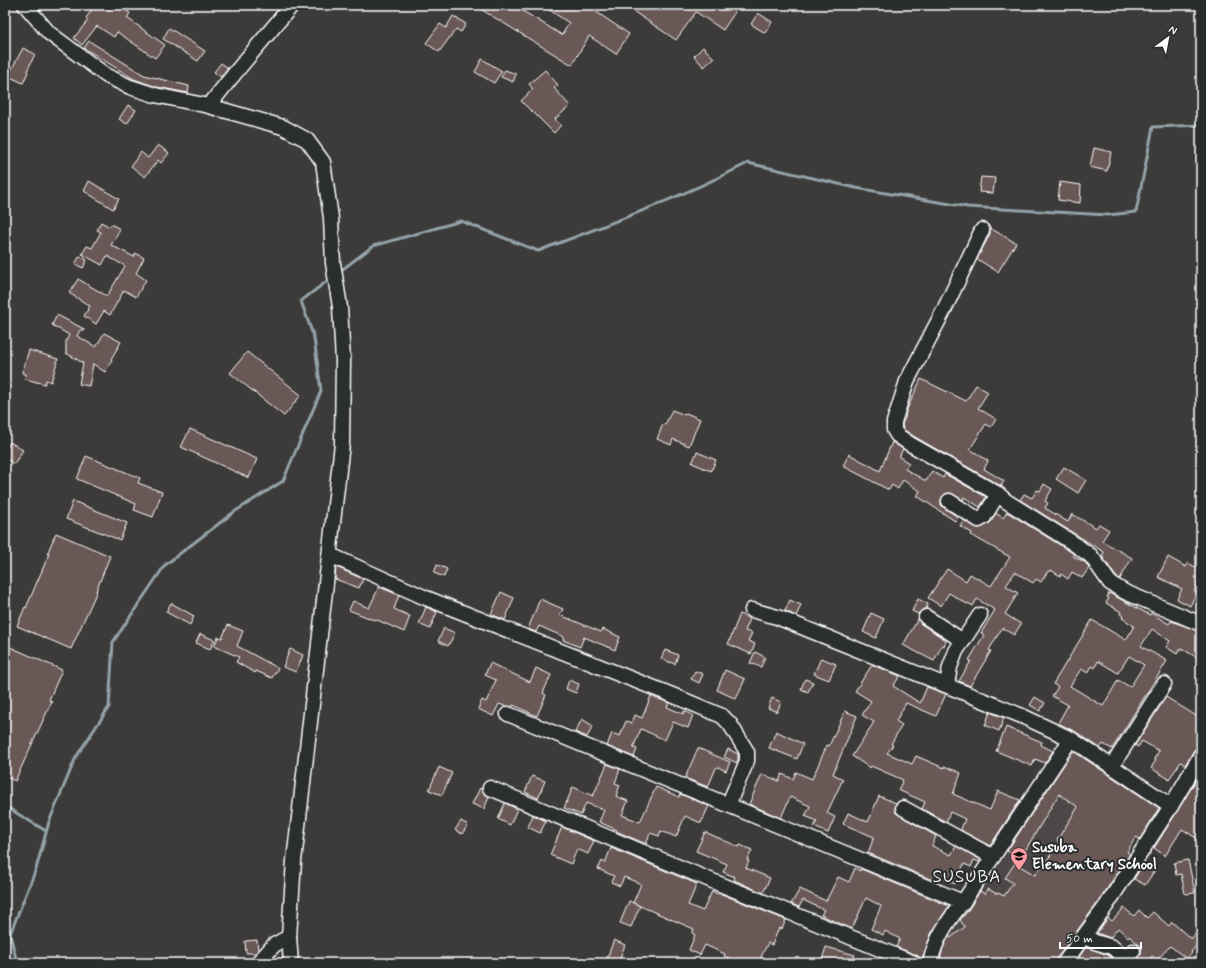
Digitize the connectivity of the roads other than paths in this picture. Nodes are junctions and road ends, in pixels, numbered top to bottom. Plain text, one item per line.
1 (25, 5) edge
2 (292, 5) edge
3 (209, 106) junction
4 (982, 230) dead end
5 (998, 494) junction
6 (949, 501) dead end
7 (330, 555) junction
8 (752, 610) dead end
9 (980, 615) dead end
10 (926, 617) dead end
11 (1201, 624) edge
12 (963, 641) junction
13 (947, 684) junction
14 (1164, 684) dead end
15 (508, 714) dead end
16 (1071, 739) junction
17 (1201, 755) edge
18 (1112, 766) junction
19 (490, 788) dead end
20 (728, 805) junction
21 (1171, 806) junction
22 (904, 808) dead end
23 (993, 857) junction
24 (963, 902) junction
25 (1084, 936) junction
26 (289, 937) junction
27 (1133, 951) dead end
28 (258, 963) edge
29 (291, 963) edge
30 (914, 963) edge
31 (930, 963) edge
32 (1064, 963) edge

1 - 3 street
2 - 3 street
3 - 7 street
4 - 5 street
5 - 6 street
5 - 11 street
7 - 20 street
7 - 26 street
8 - 13 street
9 - 12 street
10 - 12 street
12 - 13 street
13 - 16 street
14 - 18 street
15 - 20 street
16 - 18 street
16 - 23 street
17 - 21 street
18 - 21 street
19 - 30 street
20 - 24 street
21 - 25 street
22 - 23 street
23 - 24 street
24 - 31 street
25 - 27 street
25 - 32 street
26 - 28 street
26 - 29 street

